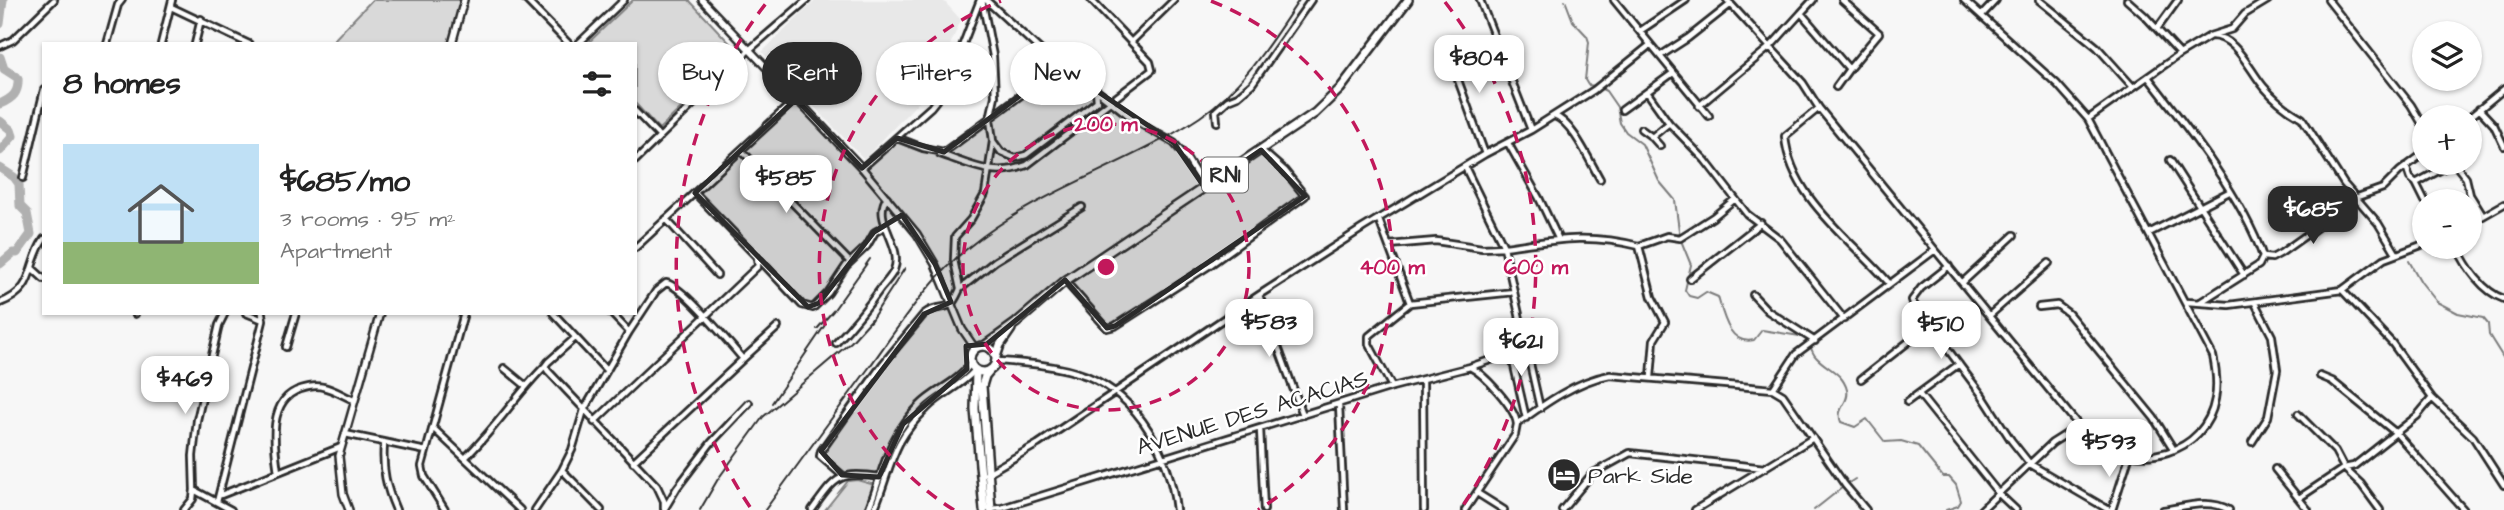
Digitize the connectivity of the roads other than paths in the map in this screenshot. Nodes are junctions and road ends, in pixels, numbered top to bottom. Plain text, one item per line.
1 (54, 0) edge
2 (122, 0) edge
3 (173, 0) edge
4 (464, 0) edge
5 (526, 0) edge
6 (624, 0) edge
7 (702, 0) edge
8 (807, 0) edge
9 (983, 0) edge
10 (1091, 0) edge
11 (1174, 0) edge
12 (1311, 0) edge
13 (1408, 0) edge
14 (1480, 0) edge
15 (1614, 0) edge
16 (1686, 0) edge
17 (1813, 0) edge
18 (1842, 0) edge
19 (1964, 0) edge
20 (1996, 0) edge
21 (2039, 0) edge
22 (2127, 0) edge
23 (2178, 0) edge
24 (2268, 0) edge
25 (2328, 0) edge
26 (1729, 2) edge
27 (171, 6) junction
28 (1801, 13) junction
29 (1982, 15) junction
30 (201, 19) junction
31 (2157, 29) junction
32 (1640, 32) junction
33 (2210, 36) junction
34 (108, 42) edge
35 (162, 42) edge
36 (195, 42) edge
37 (245, 42) edge
38 (453, 42) edge
39 (567, 42) edge
40 (580, 42) edge
41 (1031, 42) edge
42 (1131, 42) junction
43 (1650, 45) junction
44 (0, 46) edge
45 (1771, 46) junction
46 (1446, 47) dead end
47 (749, 50) junction
48 (2180, 54) junction
49 (1660, 56) junction
50 (762, 64) edge
51 (1849, 69) junction
52 (1673, 73) junction
53 (2148, 77) junction
54 (1836, 87) dead end
55 (2133, 87) junction
56 (2504, 89) edge
57 (1647, 92) junction
58 (42, 98) edge
59 (1106, 98) edge
60 (1111, 102) junction
61 (1010, 104) edge
62 (790, 105) edge
63 (802, 105) edge
64 (1092, 105) edge
65 (1699, 106) junction
66 (2412, 107) edge
67 (2482, 107) edge
68 (1819, 108) junction
69 (1622, 110) dead end
70 (2482, 112) edge
71 (637, 113) edge
72 (1553, 116) junction
73 (1709, 116) dead end
74 (990, 119) junction
75 (2088, 120) junction
76 (1217, 122) dead end
77 (1669, 123) junction
78 (1641, 129) dead end
79 (1531, 130) junction
80 (660, 137) junction
81 (1652, 137) junction
82 (897, 138) junction
83 (993, 141) junction
84 (1508, 144) junction
85 (1660, 146) dead end
86 (2504, 146) edge
87 (741, 150) junction
88 (1261, 150) junction
89 (935, 152) junction
90 (1485, 154) junction
91 (637, 159) edge
92 (2171, 160) dead end
93 (2412, 162) edge
94 (2406, 166) junction
95 (1465, 167) junction
96 (862, 169) junction
97 (989, 170) junction
98 (2431, 175) edge
99 (2463, 175) edge
100 (23, 177) dead end
101 (1600, 178) dead end
102 (2416, 183) junction
103 (1205, 188) junction
104 (2419, 189) edge
105 (2229, 192) junction
106 (695, 193) junction
107 (887, 197) junction
108 (2356, 197) junction
109 (1735, 199) junction
110 (2504, 204) edge
111 (1082, 207) dead end
112 (2201, 207) junction
113 (2483, 216) joint
114 (666, 219) junction
115 (1379, 220) junction
116 (1761, 223) junction
117 (886, 226) junction
118 (2149, 233) junction
119 (2014, 234) dead end
120 (1559, 240) junction
121 (637, 241) edge
122 (640, 244) junction
123 (42, 245) edge
124 (1389, 245) junction
125 (637, 246) edge
126 (1639, 246) junction
127 (1504, 247) junction
128 (2412, 248) edge
129 (1935, 250) junction
130 (2396, 253) junction
131 (757, 257) junction
132 (2263, 257) junction
133 (2463, 259) edge
134 (850, 262) junction
135 (2049, 263) dead end
136 (1949, 266) junction
137 (32, 268) junction
138 (717, 275) dead end
139 (2244, 275) junction
140 (42, 277) edge
141 (1690, 279) dead end
142 (1065, 281) junction
143 (1963, 282) junction
144 (1889, 284) junction
145 (960, 289) junction
146 (2342, 290) junction
147 (1514, 292) junction
148 (1259, 295) junction
149 (1753, 295) dead end
150 (2504, 299) edge
151 (1, 301) edge
152 (2187, 302) junction
153 (1410, 303) junction
154 (2199, 303) junction
155 (2255, 303) junction
156 (951, 304) junction
157 (2039, 307) dead end
158 (224, 315) edge
159 (250, 315) edge
160 (262, 315) edge
161 (295, 315) edge
162 (379, 315) edge
163 (463, 315) edge
164 (555, 315) edge
165 (613, 315) edge
166 (1990, 315) junction
167 (704, 316) junction
168 (1844, 319) junction
169 (264, 321) junction
170 (1016, 323) junction
171 (1930, 325) junction
172 (778, 327) dead end
173 (629, 332) junction
174 (575, 338) junction
175 (1814, 342) junction
176 (836, 343) dead end
177 (1527, 343) junction
178 (286, 347) dead end
179 (979, 347) junction
180 (1511, 353) junction
181 (744, 359) junction
182 (996, 359) junction
183 (1959, 364) junction
184 (545, 366) junction
185 (1469, 367) junction
186 (504, 368) dead end
187 (974, 368) junction
188 (606, 370) junction
189 (990, 370) junction
190 (2320, 376) dead end
191 (1651, 377) junction
192 (1861, 379) dead end
193 (1423, 380) junction
194 (526, 386) junction
195 (1392, 387) junction
196 (1773, 389) junction
197 (1114, 392) junction
198 (1919, 394) junction
199 (2432, 398) junction
200 (354, 400) junction
201 (1908, 402) dead end
202 (749, 403) dead end
203 (1339, 405) junction
204 (1541, 408) junction
205 (584, 410) junction
206 (2298, 414) dead end
207 (1303, 415) junction
208 (1526, 418) junction
209 (594, 422) junction
210 (1517, 424) junction
211 (2079, 426) junction
212 (433, 428) junction
213 (1260, 429) junction
214 (2396, 433) junction
215 (344, 434) junction
216 (1813, 438) junction
217 (2252, 442) dead end
218 (384, 444) junction
219 (341, 447) junction
220 (2174, 450) junction
221 (426, 451) junction
222 (2130, 454) junction
223 (466, 457) junction
224 (1163, 457) junction
225 (633, 462) junction
226 (2030, 464) junction
227 (1765, 468) junction
228 (2344, 468) junction
229 (562, 470) junction
230 (2275, 470) dead end
231 (278, 472) junction
232 (986, 474) junction
233 (842, 475) junction
234 (882, 477) junction
235 (2504, 485) edge
236 (194, 490) junction
237 (1477, 492) junction
238 (1999, 494) junction
239 (220, 496) junction
240 (2299, 498) junction
241 (217, 502) junction
242 (988, 509) edge
243 (184, 510) edge
244 (231, 510) edge
245 (349, 510) edge
246 (396, 510) edge
247 (445, 510) edge
248 (520, 510) edge
249 (535, 510) edge
250 (601, 510) edge
251 (664, 510) edge
252 (812, 510) edge
253 (868, 510) edge
254 (874, 510) edge
255 (1176, 510) edge
256 (1264, 510) edge
257 (1344, 510) edge
258 (1424, 510) edge
259 (1465, 510) edge
260 (1504, 510) edge
261 (1562, 510) edge
262 (1695, 510) edge
263 (1866, 510) edge
264 (1981, 510) edge
265 (2016, 510) edge
266 (2110, 510) edge
267 (2163, 510) edge
268 (2229, 510) edge
269 (2308, 510) edge
270 (2380, 510) edge
271 (2464, 510) edge

1 - 44 street
2 - 34 street
3 - 27 street
4 - 38 street
5 - 39 street
6 - 40 street
7 - 47 street
8 - 47 street
9 - 41 street
9 - 74 street
9 - 82 street
10 - 42 street
11 - 42 street
12 - 76 street
13 - 88 highway, RN1
14 - 79 street
15 - 32 street
16 - 32 street
17 - 28 street
18 - 51 street
19 - 29 street
20 - 29 street
21 - 55 street
22 - 31 street
23 - 31 street
24 - 33 street
25 - 66 street
26 - 45 street
26 - 49 street
27 - 30 street
27 - 35 street
28 - 45 street
28 - 51 street
29 - 75 street
30 - 36 street
30 - 37 street
31 - 48 street
32 - 43 street
33 - 48 street
33 - 108 street
42 - 60 street
43 - 49 street
43 - 72 street
45 - 65 street
45 - 68 street
46 - 90 street
47 - 50 street
47 - 80 street
48 - 53 street
49 - 52 street
51 - 54 street
52 - 57 street
52 - 65 street
53 - 55 street
53 - 105 street
55 - 75 street
56 - 67 street
57 - 69 street
57 - 77 street
58 - 100 street
59 - 60 street
60 - 97 street
60 - 103 street
61 - 74 street
62 - 87 street
63 - 96 street
64 - 83 street
65 - 73 street
68 - 129 street
68 - 144 street
70 - 86 street
71 - 80 street
72 - 79 street
72 - 101 street
74 - 83 street
74 - 89 street
75 - 118 street
77 - 81 street
77 - 109 street
78 - 81 street
79 - 84 street
80 - 91 street
81 - 85 street
82 - 89 street
82 - 96 street
83 - 97 street
84 - 90 street
84 - 120 street
87 - 106 street
87 - 134 street
88 - 103 highway, RN1
88 - 142 street
89 - 97 street
90 - 95 street
92 - 112 street
93 - 94 street
94 - 102 street
94 - 108 street
95 - 115 street
95 - 127 street
96 - 107 street
97 - 145 street
98 - 102 street
99 - 113 street
102 - 104 street
103 - 142 highway, RN1
105 - 112 street
105 - 132 street
106 - 114 street
106 - 131 street
107 - 117 street
107 - 156 street
108 - 130 street
108 - 132 street
109 - 116 street
109 - 126 street
110 - 113 street
111 - 145 street
112 - 118 street
112 - 139 street
114 - 122 street
114 - 138 street
115 - 124 street
115 - 148 street
116 - 141 street
116 - 168 street
117 - 134 street
117 - 176 street
118 - 152 street
119 - 143 street
120 - 126 street
120 - 127 street
121 - 122 street
122 - 125 street
123 - 137 street
124 - 127 street
124 - 153 street
126 - 191 street
127 - 147 street
128 - 130 street
129 - 136 street
129 - 144 street
130 - 146 street
131 - 134 street
131 - 167 street
132 - 139 street
133 - 150 street
135 - 166 street
136 - 143 street
136 - 171 street
137 - 140 street
137 - 151 street
139 - 154 street
142 - 170 highway, RN1
143 - 166 street
144 - 168 street
145 - 156 street
146 - 155 street
146 - 199 street
147 - 153 street
147 - 177 street
148 - 197 street
148 - 207 street
149 - 175 street
152 - 154 street
152 - 220 street
153 - 195 street
154 - 155 street
155 - 217 street
156 - 179 street
156 - 233 street
157 - 220 street
158 - 236 street
159 - 169 street
160 - 169 street
161 - 178 street
162 - 200 street
163 - 212 street
164 - 174 street
165 - 173 street
166 - 211 street
167 - 173 street
167 - 181 street
167 - 209 street
168 - 175 street
169 - 239 street
170 - 179 highway, RN1
170 - 182 highway, RN1
171 - 183 street
171 - 192 street
172 - 181 street
173 - 188 street
174 - 184 street
174 - 188 street
175 - 196 street
177 - 180 street, AVENUE DES ACACIAS
177 - 204 street
179 - 182 highway
179 - 187 highway
180 - 185 street, AVENUE DES ACACIAS
180 - 208 street
181 - 225 street
182 - 189 highway
182 - 197 street
183 - 198 street
183 - 226 street
184 - 194 street
184 - 205 street
185 - 193 street, AVENUE DES ACACIAS
185 - 210 street
186 - 194 street
187 - 189 highway
187 - 232 highway
187 - 234 street
188 - 205 street
189 - 232 highway
190 - 214 street
191 - 196 street
191 - 204 street
193 - 195 street, AVENUE DES ACACIAS
193 - 258 street
194 - 223 street
195 - 203 street, AVENUE DES ACACIAS
196 - 216 street
197 - 224 street
197 - 232 street
198 - 201 street
198 - 238 street
199 - 214 street
199 - 235 street
200 - 215 street
200 - 231 street
202 - 251 street
203 - 207 street, AVENUE DES ACACIAS
203 - 257 street
204 - 208 street
205 - 209 street
205 - 229 street
206 - 228 street
207 - 213 street, AVENUE DES ACACIAS
208 - 210 street
209 - 225 street
210 - 237 street
211 - 222 street
211 - 226 street
212 - 221 street
212 - 223 street
213 - 224 street, AVENUE DES ACACIAS
213 - 256 street
214 - 228 street
214 - 271 street
215 - 218 street
215 - 219 street
216 - 227 street
216 - 263 street
218 - 221 street
218 - 246 street
219 - 231 street
219 - 245 street
220 - 222 street
221 - 247 street
222 - 266 street
223 - 248 street
224 - 242 street, AVENUE DES ACACIAS
224 - 255 street
225 - 251 street
226 - 238 street
226 - 266 street
227 - 261 street
227 - 262 street
228 - 240 street
228 - 270 street
229 - 249 street
229 - 250 street
230 - 240 street
231 - 239 street
232 - 242 highway
233 - 234 street
233 - 252 street
234 - 253 street
234 - 254 street
236 - 241 street
236 - 243 street
237 - 259 street
237 - 260 street
238 - 264 street
238 - 265 street
239 - 241 street
240 - 269 street
241 - 244 street
267 - 268 street

